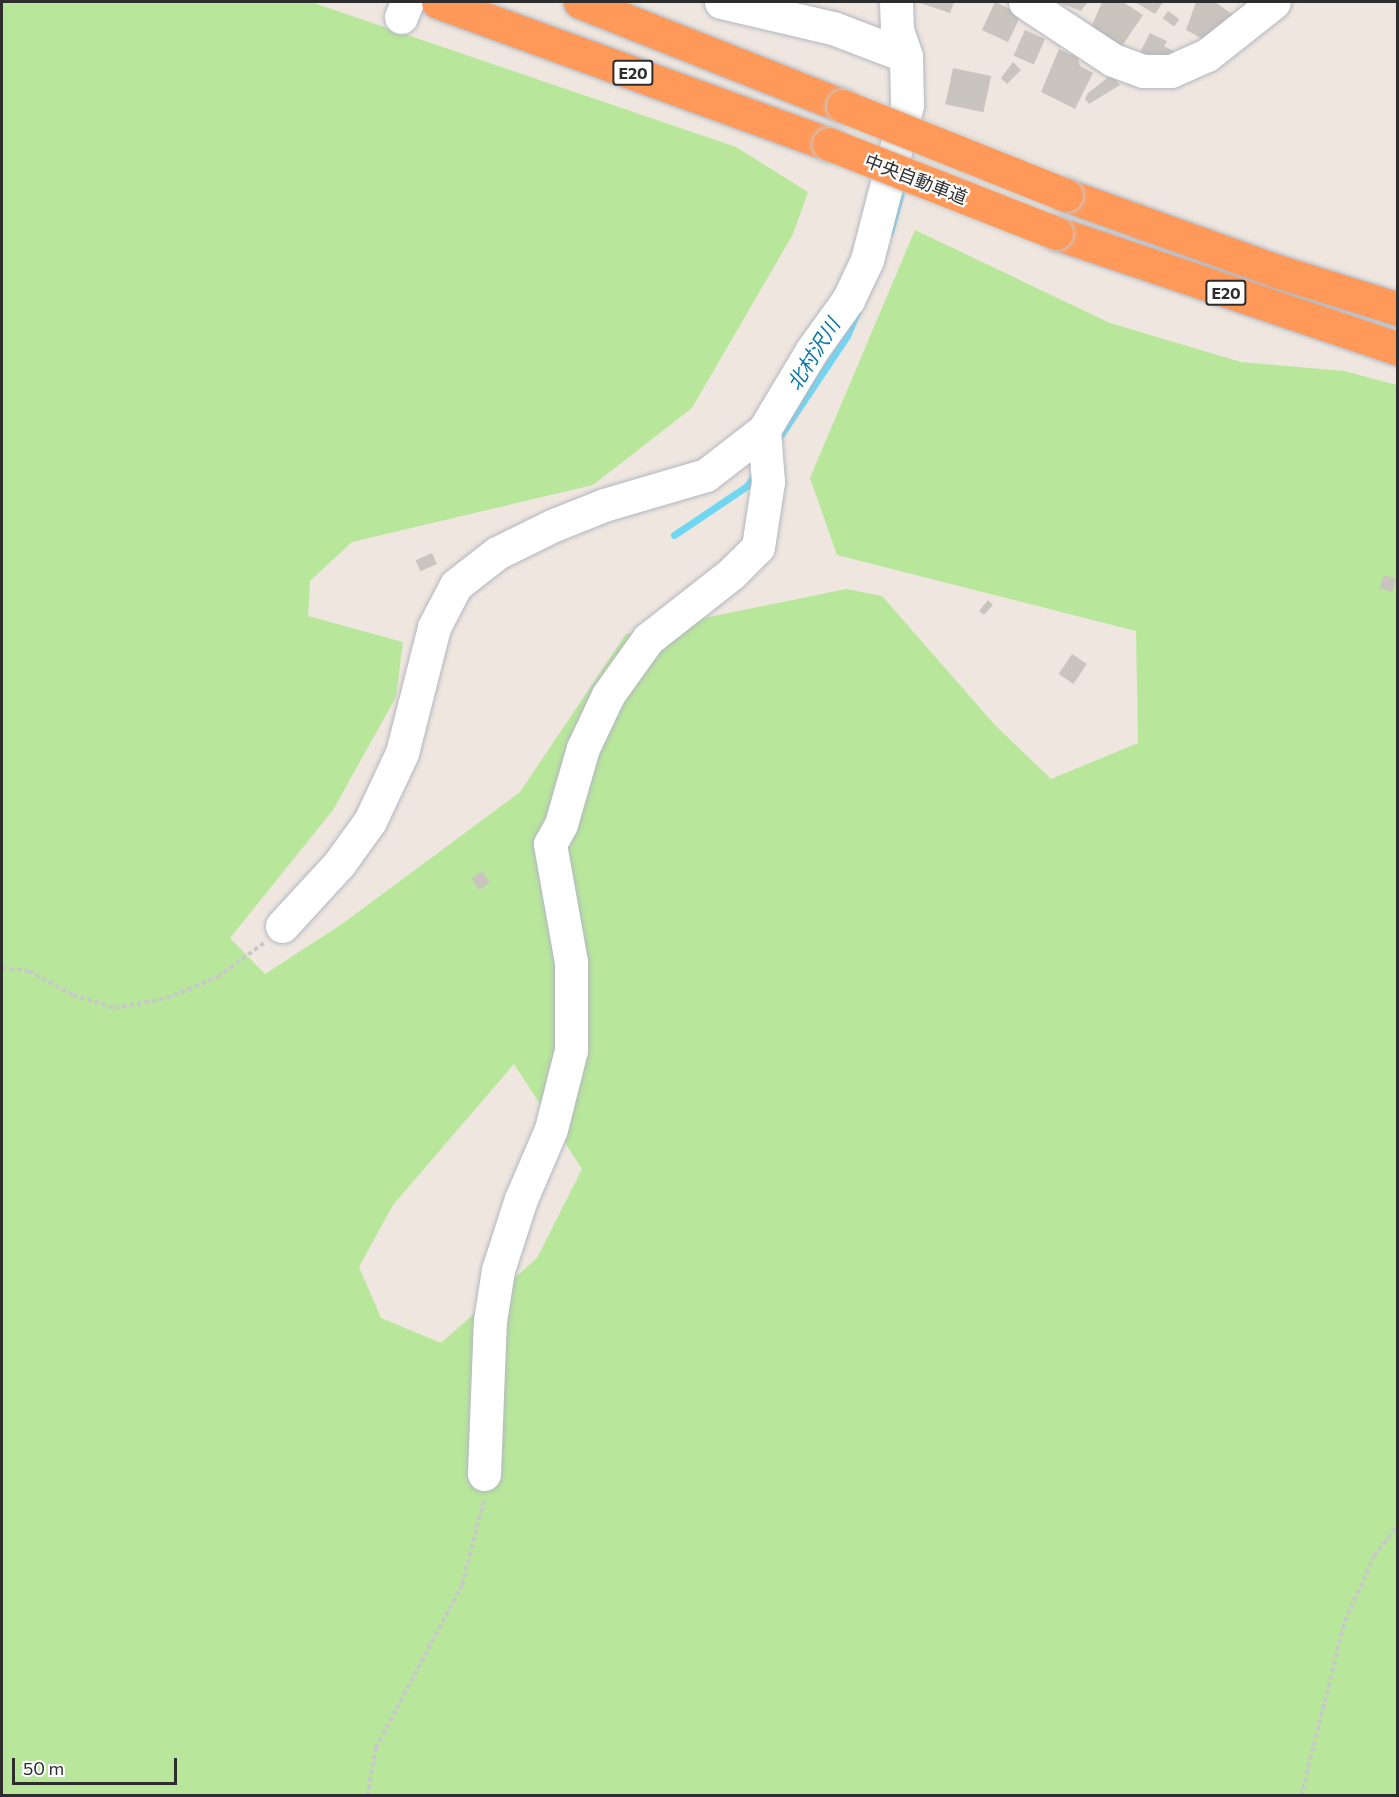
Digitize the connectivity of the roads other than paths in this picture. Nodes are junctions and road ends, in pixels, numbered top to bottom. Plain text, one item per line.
1 (438, 2) edge
2 (580, 2) edge
3 (721, 2) edge
4 (896, 2) edge
5 (1025, 2) edge
6 (1274, 2) edge
7 (906, 56) junction
8 (1398, 309) edge
9 (1398, 348) edge
10 (764, 430) junction
11 (282, 926) road end
12 (484, 1474) road end

1 - 9 highway, 中央自動車道 / E20, bridge
2 - 8 highway, E20, bridge
3 - 7 street
4 - 7 street
5 - 6 street
7 - 10 street
10 - 11 street
10 - 12 street

